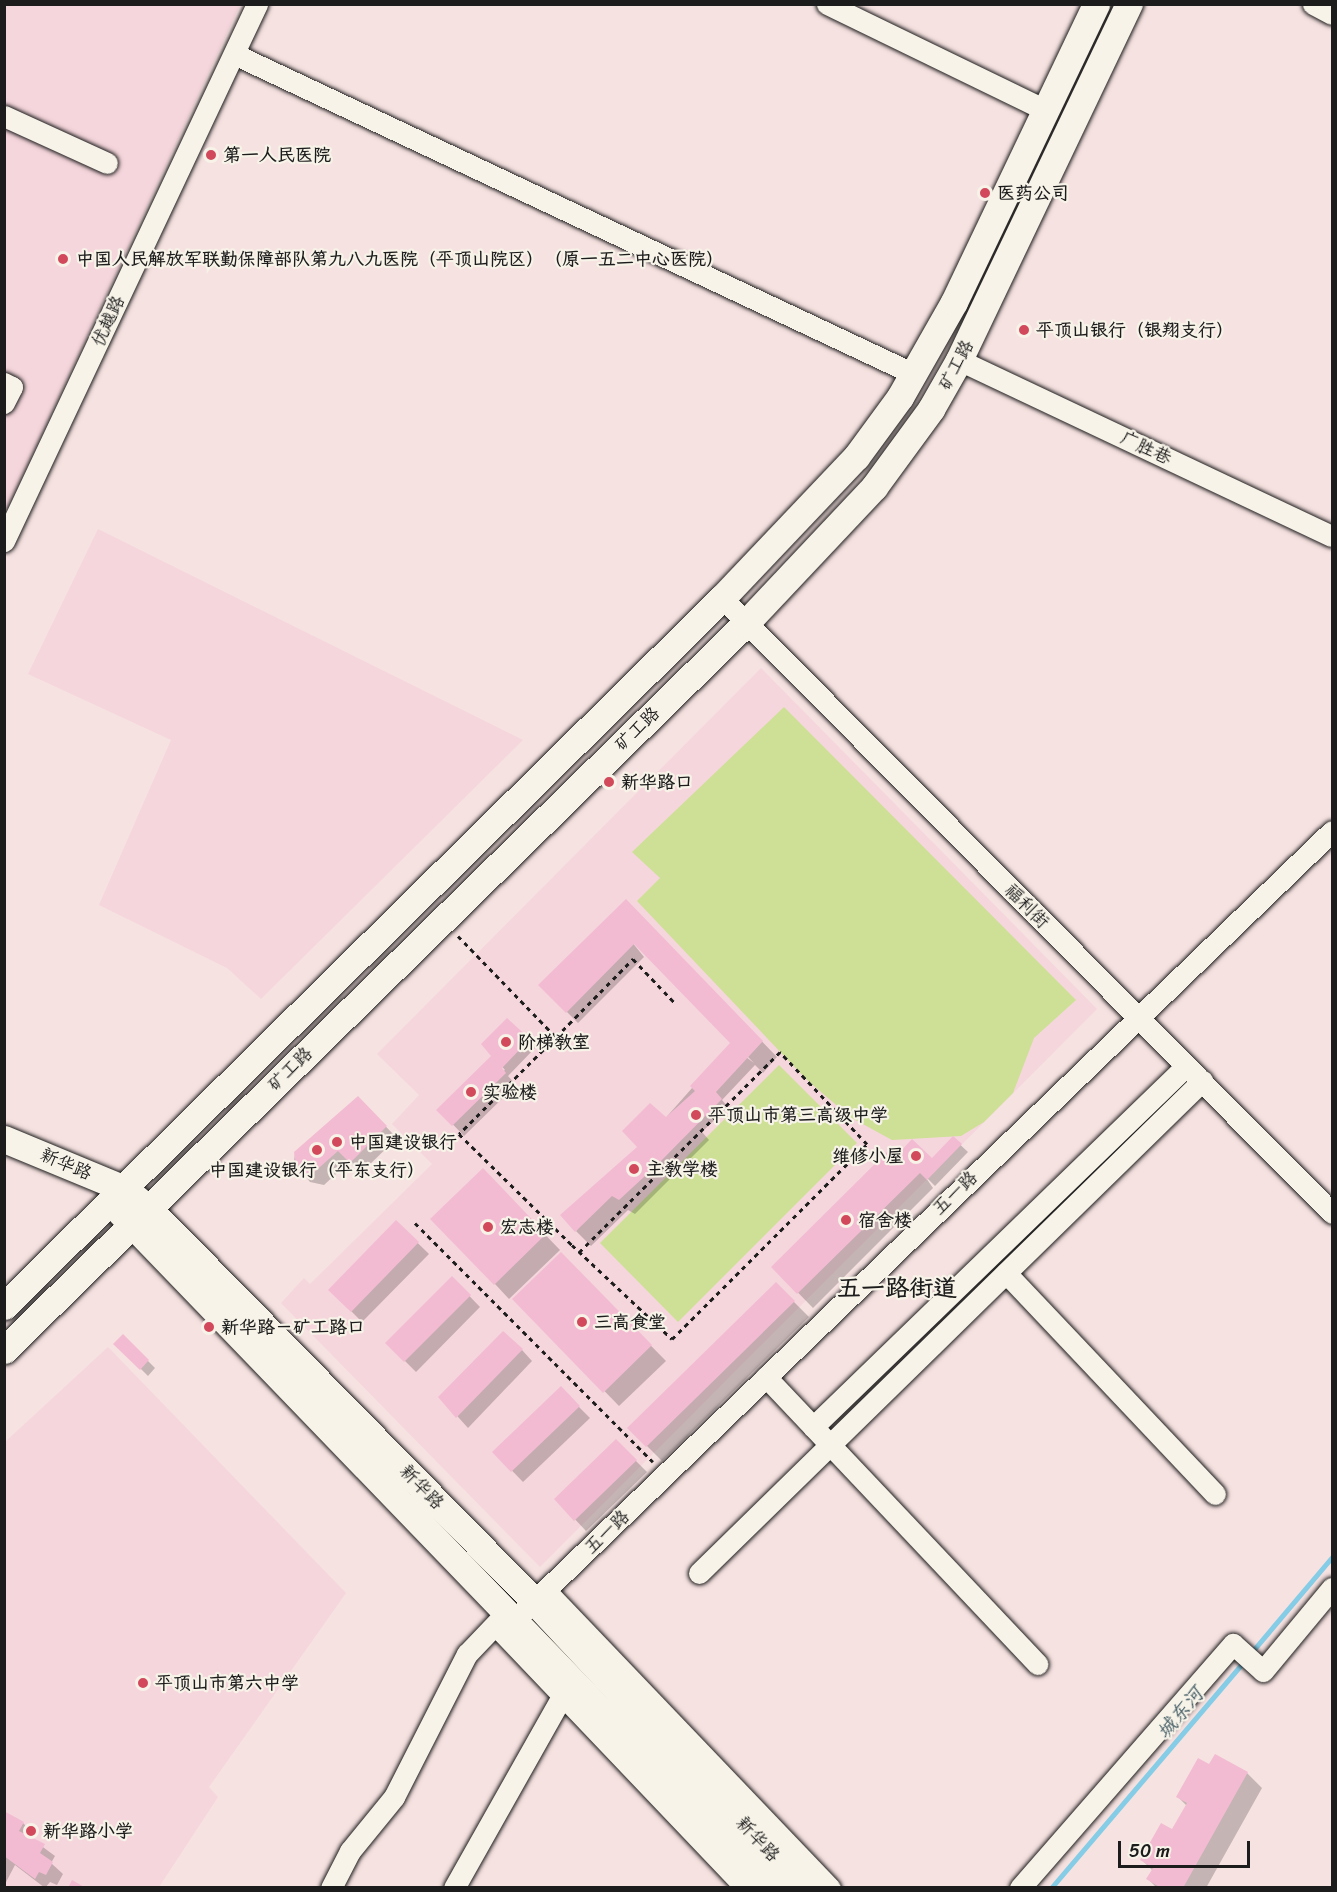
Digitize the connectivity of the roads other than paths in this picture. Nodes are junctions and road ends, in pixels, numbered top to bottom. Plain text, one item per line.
1 (257, 4) edge
2 (827, 4) edge
3 (1096, 4) edge
4 (1129, 4) edge
5 (1313, 4) edge
6 (1332, 14) edge
7 (234, 54) junction
8 (1046, 110) junction
9 (4, 116) edge
10 (107, 163) dead end
11 (959, 360) junction
12 (914, 374) junction
13 (4, 383) edge
14 (4, 403) edge
15 (1332, 536) edge
16 (4, 541) edge
17 (722, 598) junction
18 (746, 622) junction
19 (1332, 831) edge
20 (1135, 1016) junction
21 (1186, 1066) junction
22 (1202, 1081) junction
23 (4, 1139) edge
24 (4, 1154) edge
25 (119, 1194) junction
26 (1332, 1213) edge
27 (139, 1217) junction
28 (1006, 1273) junction
29 (4, 1306) edge
30 (4, 1350) edge
31 (766, 1377) junction
32 (813, 1427) junction
33 (829, 1444) junction
34 (1215, 1494) dead end
35 (699, 1573) dead end
36 (1332, 1588) edge
37 (522, 1611) junction
38 (1037, 1664) dead end
39 (562, 1696) junction
40 (332, 1887) edge
41 (454, 1887) edge
42 (746, 1887) edge
43 (772, 1887) edge
44 (803, 1887) edge
45 (830, 1887) edge
46 (1020, 1887) edge

1 - 7 street, 优越路
2 - 8 street
3 - 8 main road, 矿工路
4 - 11 main road, 矿工路
5 - 6 street
7 - 12 street
7 - 16 street, 优越路
8 - 12 main road, 矿工路
9 - 10 street
11 - 15 street, 广胜巷
11 - 18 main road, 矿工路
12 - 17 main road, 矿工路
13 - 14 street
17 - 18 street, 福利街
17 - 25 main road, 矿工路
18 - 20 street, 福利街
18 - 27 main road, 矿工路
19 - 20 street, 五一路
20 - 21 street, 福利街
20 - 31 street, 五一路
21 - 22 street, 福利街
21 - 32 street
22 - 26 street, 福利街
22 - 28 street
23 - 25 main road, 新华路
24 - 25 main road, 新华路
25 - 27 main road, 新华路
25 - 29 main road, 矿工路
27 - 30 main road, 矿工路
27 - 37 main road, 新华路
28 - 33 street
28 - 34 street
31 - 32 street
31 - 37 street, 五一路
32 - 33 street
33 - 35 street
33 - 38 street
36 - 46 street
37 - 39 street
37 - 40 street, 五一路
37 - 43 main road, 新华路
37 - 44 main road, 新华路
37 - 45 street
39 - 41 street
39 - 42 street

